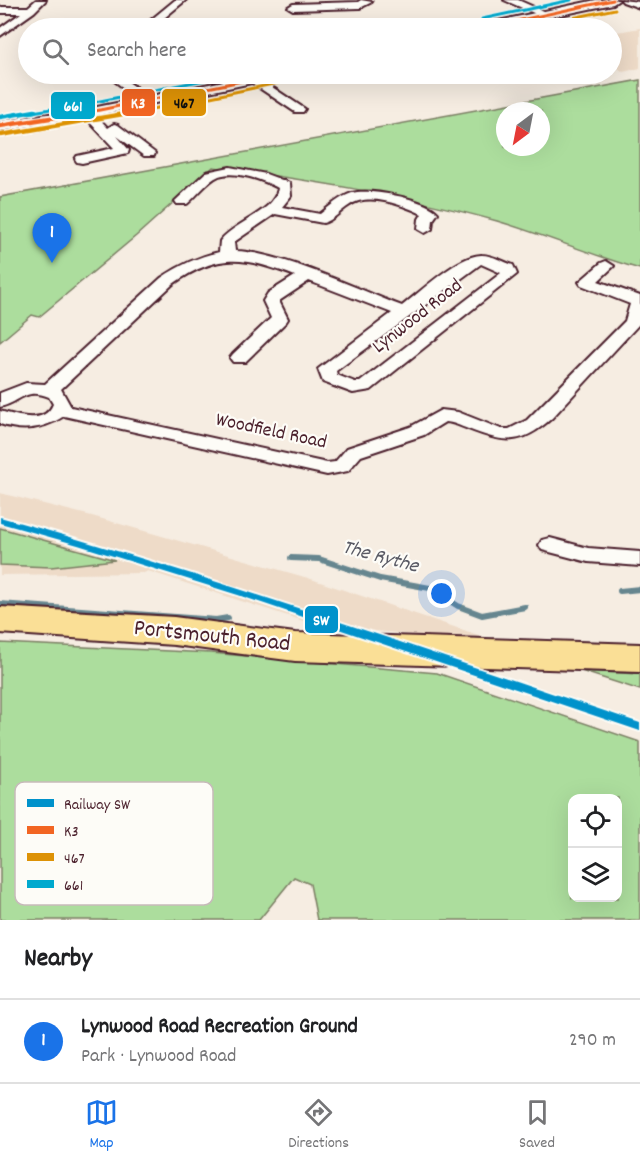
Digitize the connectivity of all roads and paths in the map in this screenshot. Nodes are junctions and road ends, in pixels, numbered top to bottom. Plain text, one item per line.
1 (41, 0) edge
2 (181, 0) edge
3 (366, 0) edge
4 (509, 0) edge
5 (613, 0) edge
6 (626, 0) edge
7 (640, 5) edge
8 (293, 7) dead end
9 (0, 10) edge
10 (31, 10) junction
11 (547, 15) junction
12 (20, 18) edge
13 (158, 18) edge
14 (532, 18) edge
15 (18, 20) edge
16 (0, 33) edge
17 (124, 84) edge
18 (229, 84) edge
19 (261, 84) edge
20 (149, 101) junction
21 (92, 112) junction
22 (279, 114) dead end
23 (0, 126) edge
24 (149, 153) dead end
25 (82, 159) dead end
26 (182, 201) dead end
27 (273, 209) junction
28 (425, 229) dead end
29 (227, 255) junction
30 (606, 266) dead end
31 (307, 275) junction
32 (404, 312) junction
33 (239, 357) dead end
34 (49, 390) junction
35 (0, 402) edge
36 (61, 410) junction
37 (0, 418) edge
38 (550, 545) dead end
39 (640, 559) edge
40 (0, 620) edge
41 (640, 658) edge

1 - 10 street
2 - 13 street
3 - 8 street
4 - 11 street
5 - 11 street
6 - 7 street
9 - 10 street
10 - 12 street
11 - 14 street
15 - 16 street
17 - 20 street
18 - 20 street
19 - 22 street
20 - 21 street
21 - 23 street
21 - 24 street
21 - 25 street
26 - 27 street
27 - 28 street
27 - 29 street
29 - 31 street, Lynwood Road
29 - 34 street, Lynwood Road
30 - 36 street, Woodfield Road
31 - 32 street, Lynwood Road
31 - 33 street
32 - 32 street, Lynwood Road
34 - 35 street
34 - 36 street
36 - 37 street
38 - 39 street
40 - 41 main road, Portsmouth Road

